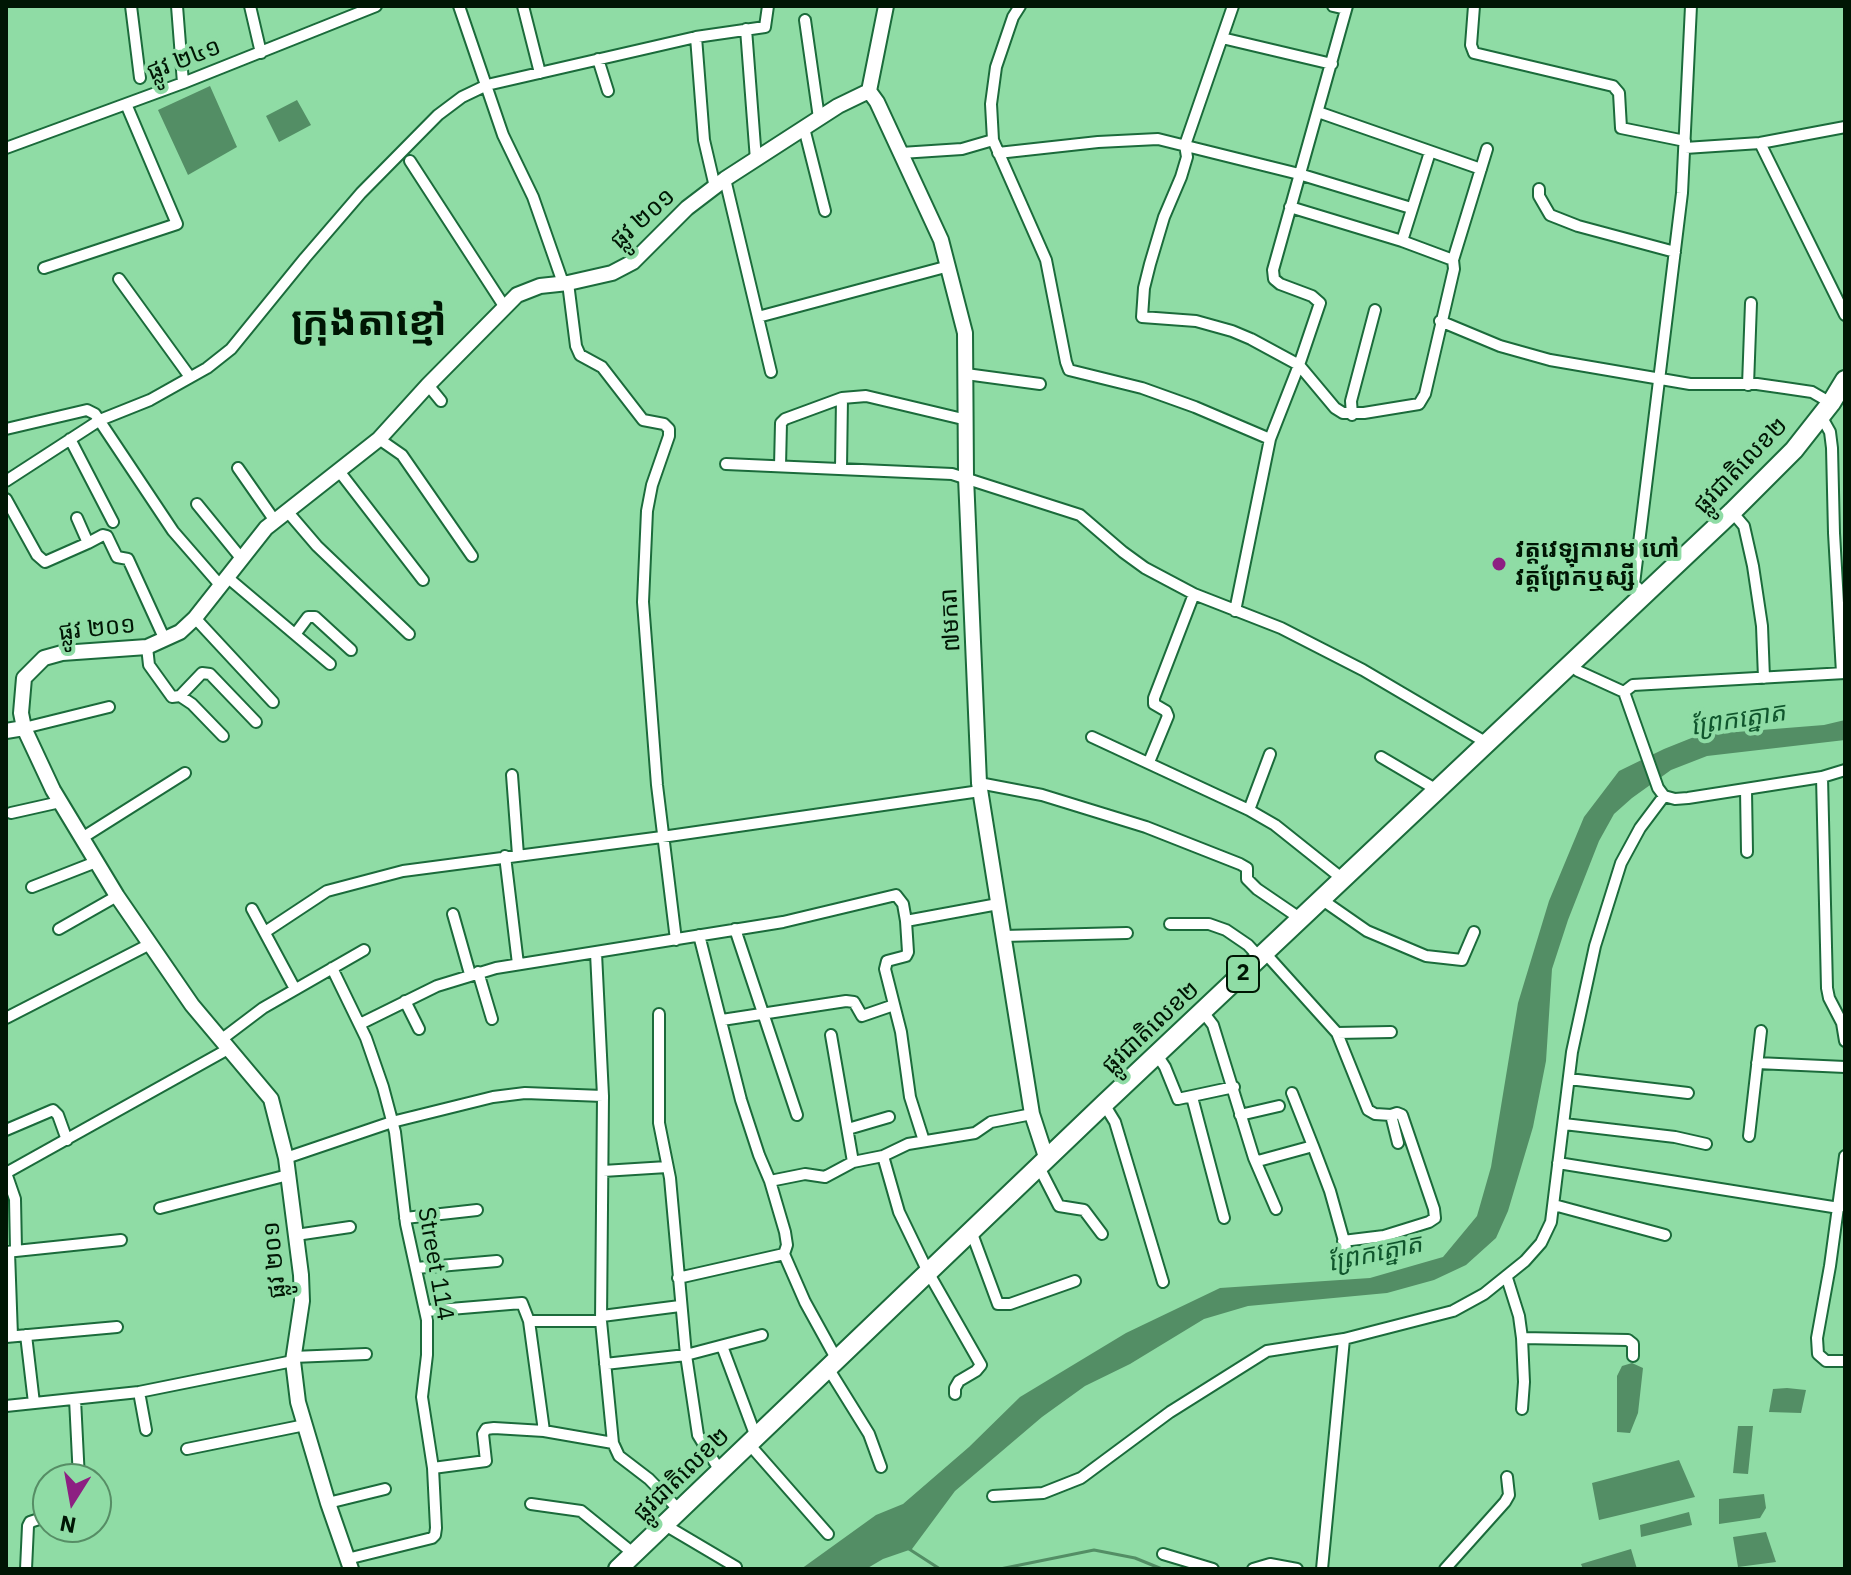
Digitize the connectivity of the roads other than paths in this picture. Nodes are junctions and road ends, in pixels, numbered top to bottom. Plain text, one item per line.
1 (131, 6) edge
2 (177, 6) edge
3 (250, 6) edge
4 (376, 6) edge
5 (459, 6) edge
6 (523, 6) edge
7 (768, 6) edge
8 (886, 6) edge
9 (1020, 6) edge
10 (1233, 6) edge
11 (1333, 6) edge
12 (1474, 6) edge
13 (1691, 6) edge
14 (1346, 8) edge
15 (805, 20) dead end
16 (746, 29) junction
17 (696, 37) junction
18 (1222, 38) junction
19 (261, 53) junction
20 (598, 59) junction
21 (1332, 64) junction
22 (540, 73) junction
23 (140, 78) dead end
24 (183, 83) junction
25 (487, 85) junction
26 (608, 91) dead end
27 (869, 91) junction
28 (126, 104) junction
29 (1318, 112) junction
30 (819, 118) junction
31 (1845, 127) edge
32 (804, 128) junction
33 (993, 140) junction
34 (1760, 143) junction
35 (1185, 145) junction
36 (1685, 145) junction
37 (6, 148) edge
38 (1487, 149) dead end
39 (1430, 152) junction
40 (901, 153) junction
41 (998, 153) junction
42 (756, 160) junction
43 (410, 161) dead end
44 (1481, 169) junction
45 (1299, 174) junction
46 (720, 183) junction
47 (1539, 189) dead end
48 (1290, 207) junction
49 (1411, 208) junction
50 (825, 211) dead end
51 (1402, 241) junction
52 (1675, 252) junction
53 (1453, 260) junction
54 (949, 266) junction
55 (44, 268) dead end
56 (119, 279) dead end
57 (566, 283) junction
58 (1751, 303) dead end
59 (504, 306) junction
60 (1375, 310) dead end
61 (1845, 315) edge
62 (758, 317) junction
63 (1440, 321) junction
64 (1299, 365) junction
65 (771, 372) dead end
66 (966, 374) junction
67 (190, 377) junction
68 (1660, 379) junction
69 (1845, 380) edge
70 (1040, 384) dead end
71 (428, 385) junction
72 (1748, 385) junction
73 (842, 398) junction
74 (441, 401) dead end
75 (1826, 410) junction
76 (1352, 415) junction
77 (100, 420) junction
78 (967, 420) junction
79 (6, 429) edge
80 (70, 439) junction
81 (379, 439) junction
82 (1270, 439) junction
83 (726, 464) dead end
84 (780, 466) junction
85 (238, 468) dead end
86 (841, 468) junction
87 (339, 471) junction
88 (966, 477) junction
89 (6, 481) edge
90 (6, 499) edge
91 (197, 504) dead end
92 (287, 511) junction
93 (1732, 512) junction
94 (77, 518) dead end
95 (275, 521) junction
96 (113, 522) dead end
97 (88, 543) junction
98 (472, 556) dead end
99 (241, 558) junction
100 (423, 580) dead end
101 (223, 581) junction
102 (1194, 594) junction
103 (1644, 594) junction
104 (1235, 611) junction
105 (195, 618) junction
106 (296, 633) junction
107 (409, 634) dead end
108 (165, 640) junction
109 (147, 647) junction
110 (351, 650) dead end
111 (330, 664) dead end
112 (1571, 664) junction
113 (1844, 673) edge
114 (1764, 678) junction
115 (1624, 692) junction
116 (180, 696) junction
117 (273, 702) dead end
118 (109, 707) dead end
119 (256, 722) dead end
120 (24, 728) junction
121 (6, 731) edge
122 (223, 736) dead end
123 (1092, 737) dead end
124 (1487, 743) junction
125 (1270, 754) dead end
126 (1381, 757) dead end
127 (1149, 762) junction
128 (1845, 770) edge
129 (185, 773) dead end
130 (512, 775) dead end
131 (1822, 777) junction
132 (979, 787) junction
133 (1437, 790) junction
134 (1746, 790) junction
135 (1661, 792) junction
136 (60, 802) junction
137 (1249, 810) junction
138 (11, 813) dead end
139 (662, 837) junction
140 (82, 838) junction
141 (1747, 852) dead end
142 (518, 855) junction
143 (505, 856) junction
144 (96, 862) junction
145 (1344, 880) junction
146 (32, 887) dead end
147 (117, 896) junction
148 (1321, 899) junction
149 (998, 904) junction
150 (252, 909) dead end
151 (453, 914) dead end
152 (1301, 919) junction
153 (906, 921) junction
154 (1170, 924) dead end
155 (59, 929) dead end
156 (735, 929) junction
157 (265, 932) junction
158 (1474, 932) dead end
159 (1127, 933) dead end
160 (699, 935) junction
161 (1003, 936) junction
162 (676, 940) junction
163 (150, 944) junction
164 (364, 950) dead end
165 (596, 953) junction
166 (1262, 955) junction
167 (518, 964) junction
168 (332, 968) junction
169 (474, 973) junction
170 (295, 989) junction
171 (405, 1001) junction
172 (894, 1005) junction
173 (1203, 1012) junction
174 (763, 1013) junction
175 (659, 1014) dead end
176 (6, 1018) edge
177 (492, 1019) dead end
178 (722, 1020) junction
179 (360, 1024) junction
180 (419, 1029) dead end
181 (1761, 1031) dead end
182 (1391, 1032) dead end
183 (1337, 1033) junction
184 (831, 1035) dead end
185 (1845, 1041) edge
186 (226, 1043) junction
187 (1157, 1055) junction
188 (1757, 1063) junction
189 (1845, 1067) edge
190 (1569, 1079) junction
191 (1234, 1087) junction
192 (1292, 1093) dead end
193 (1688, 1093) dead end
194 (603, 1096) junction
195 (1192, 1097) junction
196 (1104, 1104) junction
197 (1279, 1106) dead end
198 (1032, 1114) junction
199 (797, 1115) dead end
200 (1240, 1115) junction
201 (1391, 1115) junction
202 (889, 1117) dead end
203 (392, 1122) junction
204 (1564, 1124) junction
205 (848, 1129) junction
206 (6, 1130) edge
207 (1749, 1136) dead end
208 (67, 1140) junction
209 (924, 1141) junction
210 (1398, 1143) dead end
211 (1706, 1144) dead end
212 (1313, 1146) junction
213 (883, 1156) junction
214 (1845, 1156) edge
215 (286, 1158) junction
216 (1254, 1158) junction
217 (853, 1162) junction
218 (1043, 1163) junction
219 (1558, 1163) junction
220 (667, 1167) junction
221 (603, 1171) junction
222 (288, 1175) junction
223 (770, 1181) junction
224 (1554, 1205) junction
225 (160, 1208) dead end
226 (1839, 1208) junction
227 (1276, 1209) dead end
228 (477, 1210) dead end
229 (405, 1218) junction
230 (1224, 1218) dead end
231 (350, 1227) dead end
232 (971, 1231) junction
233 (1102, 1234) dead end
234 (296, 1235) junction
235 (1665, 1235) dead end
236 (121, 1240) dead end
237 (10, 1251) edge
238 (784, 1254) junction
239 (497, 1261) dead end
240 (416, 1268) junction
241 (928, 1272) junction
242 (678, 1278) junction
243 (1507, 1278) junction
244 (1075, 1281) dead end
245 (1163, 1282) dead end
246 (680, 1306) junction
247 (426, 1311) junction
248 (602, 1319) junction
249 (529, 1321) junction
250 (117, 1327) dead end
251 (26, 1335) junction
252 (762, 1335) dead end
253 (9, 1336) edge
254 (1522, 1338) junction
255 (1344, 1339) junction
256 (722, 1346) junction
257 (366, 1354) dead end
258 (686, 1355) junction
259 (1633, 1356) dead end
260 (293, 1359) junction
261 (1845, 1361) edge
262 (605, 1364) junction
263 (833, 1364) junction
264 (139, 1392) junction
265 (955, 1394) dead end
266 (75, 1399) junction
267 (34, 1403) junction
268 (6, 1406) edge
269 (1522, 1409) dead end
270 (305, 1425) junction
271 (146, 1430) dead end
272 (544, 1431) junction
273 (752, 1440) junction
274 (613, 1443) junction
275 (187, 1449) dead end
276 (78, 1463) edge
277 (881, 1467) dead end
278 (433, 1468) junction
279 (720, 1471) junction
280 (1507, 1477) dead end
281 (385, 1489) dead end
282 (993, 1496) dead end
283 (328, 1503) junction
284 (531, 1504) dead end
285 (679, 1510) junction
286 (32, 1521) edge
287 (665, 1525) junction
288 (828, 1534) dead end
289 (1163, 1554) dead end
290 (631, 1562) edge
291 (349, 1564) edge
292 (736, 1567) edge
293 (26, 1569) edge
294 (1213, 1569) edge
295 (1253, 1569) edge
296 (1297, 1569) edge
297 (1322, 1569) edge
298 (1445, 1569) edge

1 - 23 street
2 - 24 street
3 - 19 street
4 - 19 street, ផ្លូវ ២៤១
5 - 25 street
6 - 22 street
7 - 16 street
8 - 27 street
9 - 33 street
10 - 18 street
11 - 14 street
12 - 36 street
13 - 36 street
14 - 21 street
15 - 30 street
16 - 17 street
16 - 42 street
17 - 20 street
17 - 46 street
18 - 21 street
18 - 35 street
19 - 24 street, ផ្លូវ ២៤១
20 - 22 street
20 - 26 street
21 - 29 street
22 - 25 street
24 - 28 street, ផ្លូវ ២៤១
25 - 57 street
25 - 67 street
27 - 30 street, ផ្លូវ ២០១
27 - 40 street, ៧មករា
28 - 37 street, ផ្លូវ ២៤១
28 - 55 street
29 - 39 street
29 - 45 street
30 - 32 street, ផ្លូវ ២០១
31 - 34 street
32 - 42 street, ផ្លូវ ២០១
32 - 50 street
33 - 40 street
33 - 41 street
34 - 36 street
34 - 61 street
35 - 41 street
35 - 45 street
35 - 64 street
36 - 52 street
38 - 44 street
39 - 44 street
39 - 49 street
40 - 54 street, ៧មករា
41 - 82 street
42 - 46 street, ផ្លូវ ២០១
43 - 59 street
44 - 53 street
45 - 48 street
45 - 49 street
46 - 57 street, ផ្លូវ ២០១
46 - 62 street
47 - 52 street
48 - 51 street
48 - 64 street
49 - 51 street
51 - 53 street
52 - 68 street
53 - 63 street
54 - 62 street
54 - 66 street, ៧មករា
56 - 67 street
57 - 59 street, ផ្លូវ ២០១
57 - 139 street
58 - 72 street
59 - 71 street, ផ្លូវ ២០១
60 - 76 street
62 - 65 street
63 - 68 street
63 - 76 street
64 - 76 street
64 - 82 street
66 - 70 street
66 - 78 street, ៧មករា
67 - 77 street
68 - 72 street
68 - 103 street
69 - 75 highway, ផ្លូវជាតិលេខ២ / 2
71 - 74 street
71 - 81 street, ផ្លូវ ២០១
72 - 75 street
73 - 78 street
73 - 84 street
73 - 86 street
75 - 93 highway, ផ្លូវជាតិលេខ២ / 2
75 - 113 street
77 - 79 street
77 - 80 street
77 - 101 street
78 - 88 street, ៧មករា
80 - 89 street
80 - 96 street
81 - 87 street, ផ្លូវ ២០១
81 - 98 street
82 - 104 street
83 - 84 street
84 - 86 street
85 - 95 street
86 - 88 street
87 - 92 street, ផ្លូវ ២០១
87 - 100 street
88 - 102 street
88 - 132 street, ៧មករា
90 - 97 street
91 - 99 street
92 - 95 street, ផ្លូវ ២០១
92 - 107 street
93 - 103 highway, ផ្លូវជាតិលេខ២ / 2
93 - 114 street
94 - 97 street
95 - 99 street, ផ្លូវ ២០១
97 - 108 street
99 - 101 street, ផ្លូវ ២០១
101 - 105 street, ផ្លូវ ២០១
101 - 106 street
102 - 104 street
102 - 127 street
103 - 112 highway, ផ្លូវជាតិលេខ២ / 2
104 - 124 street
105 - 108 street, ផ្លូវ ២០១
105 - 117 street
106 - 110 street
106 - 111 street
108 - 109 street, ផ្លូវ ២០១
109 - 116 street
109 - 120 street, ផ្លូវ ២០១
112 - 115 street
112 - 124 highway, ផ្លូវជាតិលេខ២ / 2
113 - 114 street
114 - 115 street
115 - 135 street
116 - 119 street
116 - 122 street
118 - 120 street
120 - 121 street
120 - 136 street, ផ្លូវ ២០១
123 - 127 street
124 - 133 highway, ផ្លូវជាតិលេខ២ / 2
125 - 137 street
126 - 133 street
127 - 137 street
128 - 131 street
129 - 140 street
130 - 142 street
131 - 134 street
131 - 185 street
132 - 139 street
132 - 149 street, ៧មករា
132 - 152 street
133 - 145 highway, ផ្លូវជាតិលេខ២ / 2
134 - 135 street
134 - 141 street
135 - 190 street
136 - 138 street
136 - 140 street, ផ្លូវ ២០១
137 - 145 street
139 - 142 street
139 - 162 street
140 - 144 street, ផ្លូវ ២០១
142 - 143 street
143 - 157 street
143 - 167 street
144 - 146 street
144 - 147 street, ផ្លូវ ២០១
145 - 148 highway, ផ្លូវជាតិលេខ២ / 2
147 - 155 street
147 - 163 street, ផ្លូវ ២០១
148 - 152 highway, ផ្លូវជាតិលេខ២ / 2
148 - 158 street
149 - 153 street
149 - 161 street, ៧មករា
150 - 157 street
151 - 169 street
152 - 166 highway, ផ្លូវជាតិលេខ២ / 2
153 - 156 street
153 - 172 street
154 - 166 street
156 - 160 street
156 - 174 street
157 - 170 street
159 - 161 street
160 - 162 street
160 - 178 street
161 - 198 street, ៧មករា
162 - 165 street
163 - 176 street
163 - 186 street, ផ្លូវ ២០១
164 - 168 street
165 - 167 street
165 - 194 street
166 - 173 highway, ផ្លូវជាតិលេខ២ / 2
166 - 183 street
167 - 169 street
168 - 170 street
168 - 179 street, Street 114
169 - 171 street
169 - 177 street
170 - 186 street
171 - 179 street
171 - 180 street
172 - 174 street
172 - 209 street
173 - 187 highway, ផ្លូវជាតិលេខ២ / 2
173 - 191 street
174 - 178 street
174 - 199 street
175 - 220 street
178 - 223 street
179 - 203 street, Street 114
181 - 188 street
182 - 183 street
183 - 201 street
184 - 205 street
186 - 208 street
186 - 215 street, ផ្លូវ ២០១
187 - 195 street
187 - 196 highway, ផ្លូវជាតិលេខ២ / 2
188 - 189 street
188 - 207 street
190 - 193 street
190 - 204 street
191 - 195 street
191 - 200 street
192 - 212 street
194 - 203 street
194 - 221 street
195 - 230 street
196 - 218 highway, ផ្លូវជាតិលេខ២ / 2
196 - 245 street
197 - 200 street
198 - 209 street
198 - 218 street, ៧មករា
200 - 216 street
201 - 210 street
201 - 212 street
202 - 205 street
203 - 215 street
203 - 229 street, Street 114
204 - 211 street
204 - 219 street
205 - 217 street
206 - 208 street
208 - 237 street
209 - 213 street
212 - 216 street
213 - 217 street
213 - 241 street
214 - 226 street
215 - 222 street, ផ្លូវ ២០១
216 - 227 street
217 - 223 street
218 - 232 highway, ផ្លូវជាតិលេខ២ / 2
218 - 233 street
219 - 224 street
219 - 226 street
220 - 221 street
220 - 242 street
221 - 248 street
222 - 225 street
222 - 234 street, ផ្លូវ ២០១
223 - 238 street
224 - 235 street
224 - 243 street
226 - 261 street
228 - 229 street
229 - 240 street, Street 114
231 - 234 street
232 - 241 highway, ផ្លូវជាតិលេខ២ / 2
232 - 244 street
234 - 260 street, ផ្លូវ ២០១
236 - 237 street
237 - 253 street
238 - 242 street
238 - 263 street
239 - 240 street
240 - 247 street, Street 114
241 - 263 highway, ផ្លូវជាតិលេខ២ / 2
241 - 265 street
242 - 246 street
243 - 254 street
243 - 255 street
246 - 248 street
246 - 258 street
247 - 249 street
247 - 278 street, Street 114
248 - 249 street
248 - 262 street
249 - 272 street
250 - 251 street
251 - 253 street
251 - 267 street
252 - 256 street
254 - 259 street
254 - 269 street
255 - 282 street
255 - 297 street
256 - 258 street
256 - 273 street
257 - 260 street
258 - 262 street
258 - 279 street
260 - 264 street
260 - 270 street, ផ្លូវ ២០១
262 - 274 street
263 - 273 highway, ផ្លូវជាតិលេខ២ / 2
263 - 277 street
264 - 266 street
264 - 271 street
266 - 267 street
266 - 276 street
267 - 268 street
270 - 275 street
270 - 283 street, ផ្លូវ ២០១
272 - 274 street
272 - 278 street
273 - 279 highway, ផ្លូវជាតិលេខ២ / 2
273 - 288 street
274 - 285 street
278 - 291 street, Street 114
279 - 285 highway, ផ្លូវជាតិលេខ២ / 2
280 - 298 street
281 - 283 street
283 - 291 street, ផ្លូវ ២០១
284 - 290 street
285 - 287 highway, ផ្លូវជាតិលេខ២ / 2
286 - 293 street
287 - 290 highway, ផ្លូវជាតិលេខ២ / 2
287 - 292 street
289 - 294 street
295 - 296 street

